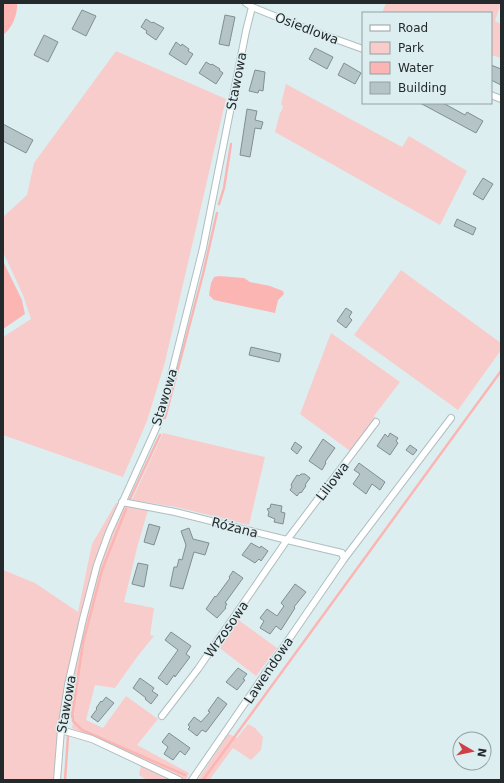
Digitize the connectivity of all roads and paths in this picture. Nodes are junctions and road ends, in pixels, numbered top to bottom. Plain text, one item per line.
1 (251, 4) edge
2 (362, 49) edge
3 (451, 418) dead end
4 (376, 422) dead end
5 (122, 502) junction
6 (287, 540) junction
7 (344, 559) junction
8 (162, 716) dead end
9 (61, 730) junction
10 (57, 780) edge
11 (179, 780) edge
12 (192, 780) edge

1 - 2 street, Osiedlowa
1 - 5 street, Stawowa
3 - 7 street, Lawendowa
4 - 6 street, Liliowa
5 - 6 street, Różana
5 - 9 street, Stawowa
6 - 7 street, Różana
6 - 8 street, Wrzosowa
7 - 12 street, Lawendowa
9 - 10 street, Stawowa
9 - 11 street

